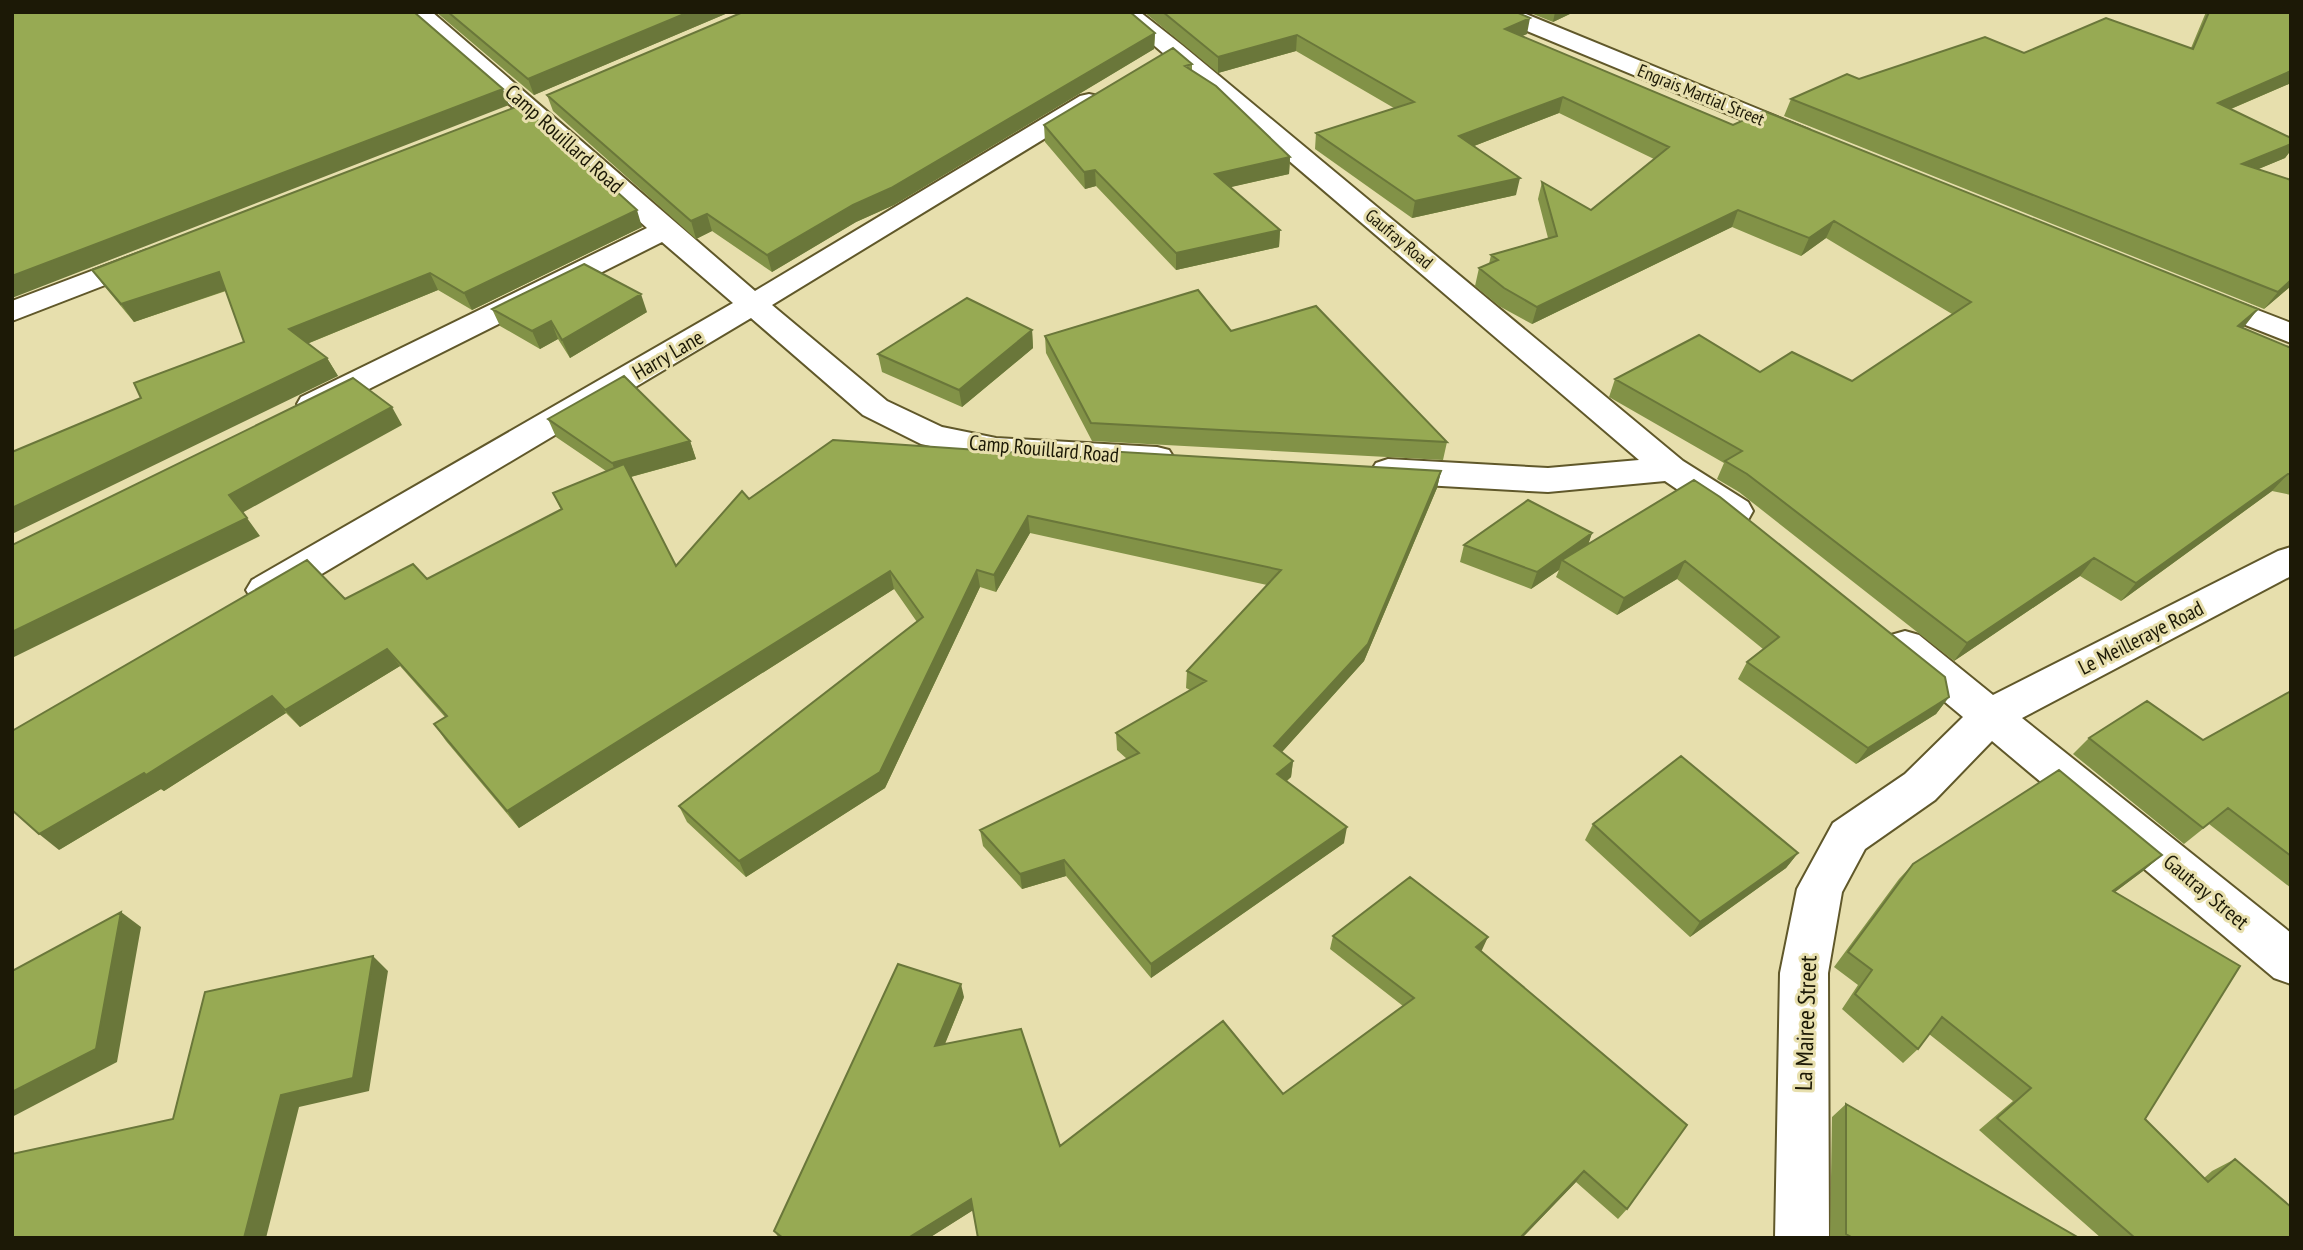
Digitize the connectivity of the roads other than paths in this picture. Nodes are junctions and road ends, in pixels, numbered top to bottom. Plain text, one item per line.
1 (418, 12) edge
2 (1126, 12) edge
3 (1501, 12) edge
4 (1115, 85) edge
5 (1825, 146) edge
6 (665, 230) junction
7 (168, 250) edge
8 (2174, 287) edge
9 (752, 305) junction
10 (12, 312) edge
11 (2291, 334) edge
12 (289, 416) edge
13 (1189, 460) edge
14 (1355, 469) edge
15 (1671, 469) junction
16 (1757, 529) edge
17 (2291, 560) edge
18 (239, 605) edge
19 (1885, 630) edge
20 (1991, 715) junction
21 (2291, 962) edge
22 (1802, 1238) edge

1 - 6 street, Camp Rouillard Road
2 - 15 street, Gaufray Road
3 - 5 street, Engrais Martial Street
4 - 9 street, Harry Lane
6 - 9 street, Camp Rouillard Road
6 - 12 street
7 - 10 street
8 - 11 street
9 - 13 street, Camp Rouillard Road
9 - 18 street, Harry Lane
14 - 15 street
15 - 16 street
17 - 20 street, Le Meilleraye Road
19 - 20 street
20 - 21 street, Gautray Street
20 - 22 street, La Mairee Street

